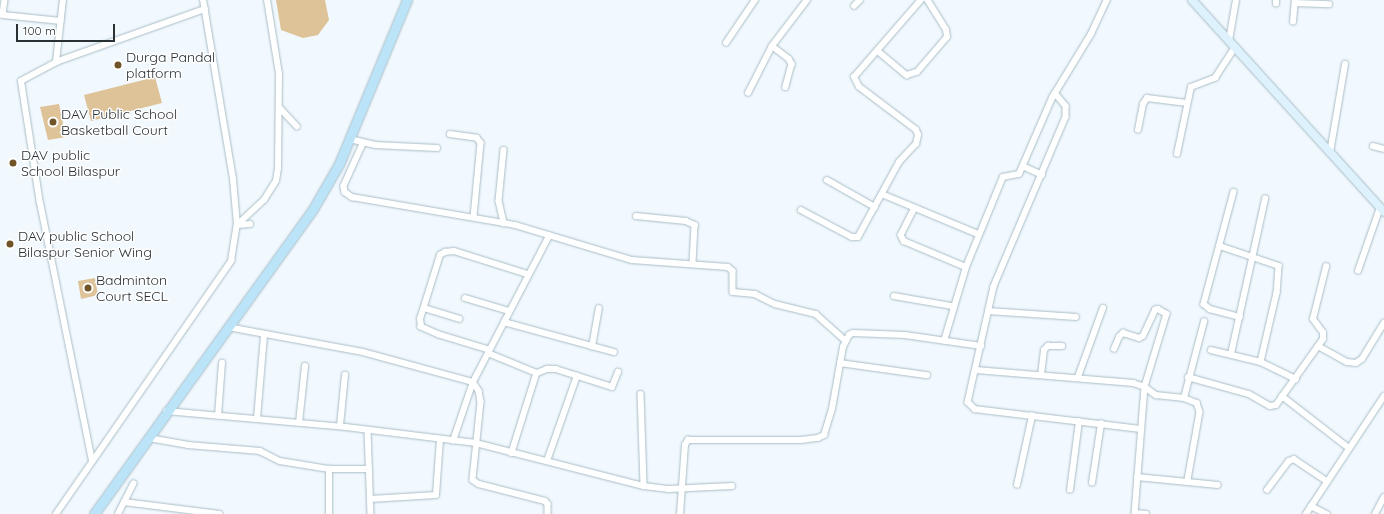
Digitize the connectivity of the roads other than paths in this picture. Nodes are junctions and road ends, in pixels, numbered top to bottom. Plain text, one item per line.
1 (5, 0) edge
2 (63, 0) edge
3 (203, 0) edge
4 (267, 0) edge
5 (407, 0) edge
6 (755, 0) edge
7 (807, 0) edge
8 (860, 0) edge
9 (921, 0) edge
10 (926, 0) edge
11 (1107, 0) edge
12 (1236, 0) edge
13 (1194, 1) edge
14 (1295, 1) edge
15 (1329, 4) dead end
16 (854, 6) dead end
17 (204, 9) junction
18 (61, 22) junction
19 (1293, 22) dead end
20 (726, 44) dead end
21 (1232, 44) junction
22 (772, 46) junction
23 (878, 51) junction
24 (56, 62) junction
25 (1345, 64) dead end
26 (786, 87) dead end
27 (748, 93) dead end
28 (1055, 93) junction
29 (1187, 104) junction
30 (280, 108) junction
31 (297, 126) dead end
32 (1138, 130) dead end
33 (450, 134) dead end
34 (350, 139) junction
35 (363, 144) junction
36 (1373, 146) dead end
37 (437, 148) dead end
38 (1384, 149) edge
39 (504, 150) dead end
40 (1330, 153) junction
41 (1177, 154) dead end
42 (1023, 166) junction
43 (1042, 175) junction
44 (827, 180) dead end
45 (1234, 192) dead end
46 (882, 194) junction
47 (1265, 199) dead end
48 (875, 207) junction
49 (915, 208) junction
50 (801, 210) dead end
51 (1382, 210) edge
52 (636, 216) dead end
53 (474, 217) junction
54 (504, 223) junction
55 (250, 224) dead end
56 (237, 225) junction
57 (978, 234) junction
58 (549, 236) junction
59 (1220, 246) junction
60 (1252, 256) junction
61 (693, 264) junction
62 (966, 267) junction
63 (1326, 267) dead end
64 (1358, 271) dead end
65 (528, 274) junction
66 (894, 296) dead end
67 (465, 298) dead end
68 (952, 306) junction
69 (424, 308) junction
70 (1103, 308) dead end
71 (600, 309) dead end
72 (509, 311) junction
73 (988, 311) junction
74 (1076, 317) dead end
75 (1240, 317) junction
76 (459, 319) dead end
77 (504, 322) junction
78 (1204, 322) dead end
79 (1384, 323) edge
80 (228, 327) junction
81 (264, 336) junction
82 (845, 340) junction
83 (944, 341) junction
84 (981, 346) junction
85 (1062, 346) dead end
86 (1318, 346) junction
87 (592, 347) junction
88 (1114, 349) dead end
89 (1211, 350) dead end
90 (489, 351) junction
91 (614, 352) dead end
92 (1231, 354) junction
93 (1261, 362) junction
94 (222, 363) dead end
95 (840, 363) junction
96 (305, 366) dead end
97 (976, 370) junction
98 (618, 372) dead end
99 (537, 373) junction
100 (345, 375) dead end
101 (927, 375) dead end
102 (1041, 375) junction
103 (577, 376) junction
104 (1078, 377) junction
105 (1188, 377) junction
106 (1296, 379) junction
107 (473, 382) junction
108 (1145, 387) junction
109 (641, 394) dead end
110 (1282, 396) junction
111 (1384, 396) edge
112 (1184, 398) junction
113 (166, 411) junction
114 (218, 416) junction
115 (1032, 416) junction
116 (257, 419) junction
117 (1079, 422) junction
118 (299, 423) junction
119 (1101, 424) junction
120 (340, 426) junction
121 (1140, 429) junction
122 (368, 430) junction
123 (149, 438) junction
124 (440, 439) junction
125 (453, 440) junction
126 (476, 443) junction
127 (1349, 448) junction
128 (512, 453) junction
129 (92, 461) junction
130 (547, 462) junction
131 (329, 469) junction
132 (369, 469) junction
133 (1137, 477) junction
134 (1188, 480) junction
135 (1327, 481) junction
136 (1092, 483) dead end
137 (133, 484) dead end
138 (1017, 485) dead end
139 (1218, 485) dead end
140 (644, 486) junction
141 (732, 486) dead end
142 (683, 488) junction
143 (1070, 490) dead end
144 (1267, 490) dead end
145 (1384, 497) edge
146 (370, 498) junction
147 (124, 502) junction
148 (1310, 506) junction
149 (188, 513) edge
150 (56, 514) edge
151 (94, 514) edge
152 (118, 514) edge
153 (219, 514) edge
154 (329, 514) edge
155 (371, 514) edge
156 (548, 514) edge
157 (680, 514) edge
158 (1135, 514) edge
159 (1146, 514) edge
160 (1306, 514) edge
161 (1327, 514) edge
162 (1375, 514) edge

1 - 18 street
2 - 18 street
3 - 17 street
4 - 30 street
5 - 34 main road
6 - 20 street
7 - 22 street
8 - 16 street
9 - 23 street
10 - 23 street
11 - 28 street
12 - 21 street
13 - 21 street
14 - 15 street
14 - 19 street
17 - 24 street
17 - 56 street
18 - 24 street
21 - 29 street
21 - 40 street
22 - 26 street
22 - 27 street
23 - 46 street
24 - 129 street
25 - 40 street
28 - 42 street
28 - 43 street
29 - 32 street
29 - 41 street
30 - 31 street
30 - 56 street
33 - 53 street
34 - 35 street
34 - 80 main road
35 - 37 street
35 - 53 street
36 - 38 street
39 - 54 street
40 - 51 street
42 - 43 street
42 - 57 street
43 - 73 street
44 - 48 street
45 - 59 street
46 - 48 street
46 - 49 street
47 - 60 street
48 - 50 street
49 - 57 street
49 - 62 street
51 - 64 street
52 - 61 street
53 - 54 street
54 - 58 street
55 - 56 street
56 - 129 street
57 - 62 street
58 - 61 street
58 - 65 street
59 - 60 street
59 - 75 street
60 - 75 street
60 - 93 street
61 - 82 street
62 - 68 street
63 - 86 street
65 - 69 street
65 - 72 street
66 - 68 street
67 - 72 street
68 - 83 street
69 - 76 street
69 - 90 street
70 - 104 street
71 - 87 street
72 - 77 street
73 - 74 street
73 - 84 street
75 - 92 street
77 - 87 street
77 - 90 street
78 - 105 street
79 - 86 street
80 - 81 street
80 - 113 main road
81 - 107 street
81 - 116 street
82 - 83 street
82 - 95 street
83 - 84 street
84 - 97 street
85 - 102 street
86 - 106 street
87 - 91 street
88 - 108 street
89 - 92 street
90 - 99 street
90 - 107 street
92 - 93 street
93 - 106 street
94 - 114 street
95 - 101 street
95 - 142 street
96 - 118 street
97 - 102 street
97 - 115 street
98 - 103 street
99 - 103 street
99 - 128 street
100 - 120 street
102 - 104 street
103 - 130 street
104 - 108 street
105 - 110 street
105 - 112 street
106 - 110 street
107 - 125 street
107 - 126 street
108 - 112 street
108 - 121 street
109 - 140 street
110 - 127 street
111 - 127 street
112 - 134 street
113 - 114 street
113 - 123 main road
114 - 116 street
115 - 117 street
115 - 138 street
116 - 118 street
117 - 119 street
117 - 143 street
118 - 120 street
119 - 121 street
119 - 136 street
120 - 122 street
121 - 133 street
122 - 124 street
122 - 132 street
123 - 131 street
123 - 151 main road
124 - 125 street
124 - 146 street
125 - 126 street
126 - 128 street
126 - 156 street
127 - 135 street
128 - 130 street
129 - 150 street
130 - 140 street
131 - 132 street
131 - 154 street
132 - 146 street
133 - 134 street
133 - 158 street
134 - 139 street
135 - 144 street
135 - 148 street
137 - 147 street
140 - 142 street
141 - 142 street
142 - 157 street
145 - 162 street
146 - 155 street
147 - 149 street
147 - 152 street
148 - 160 street
148 - 161 street
149 - 153 street
158 - 159 street

